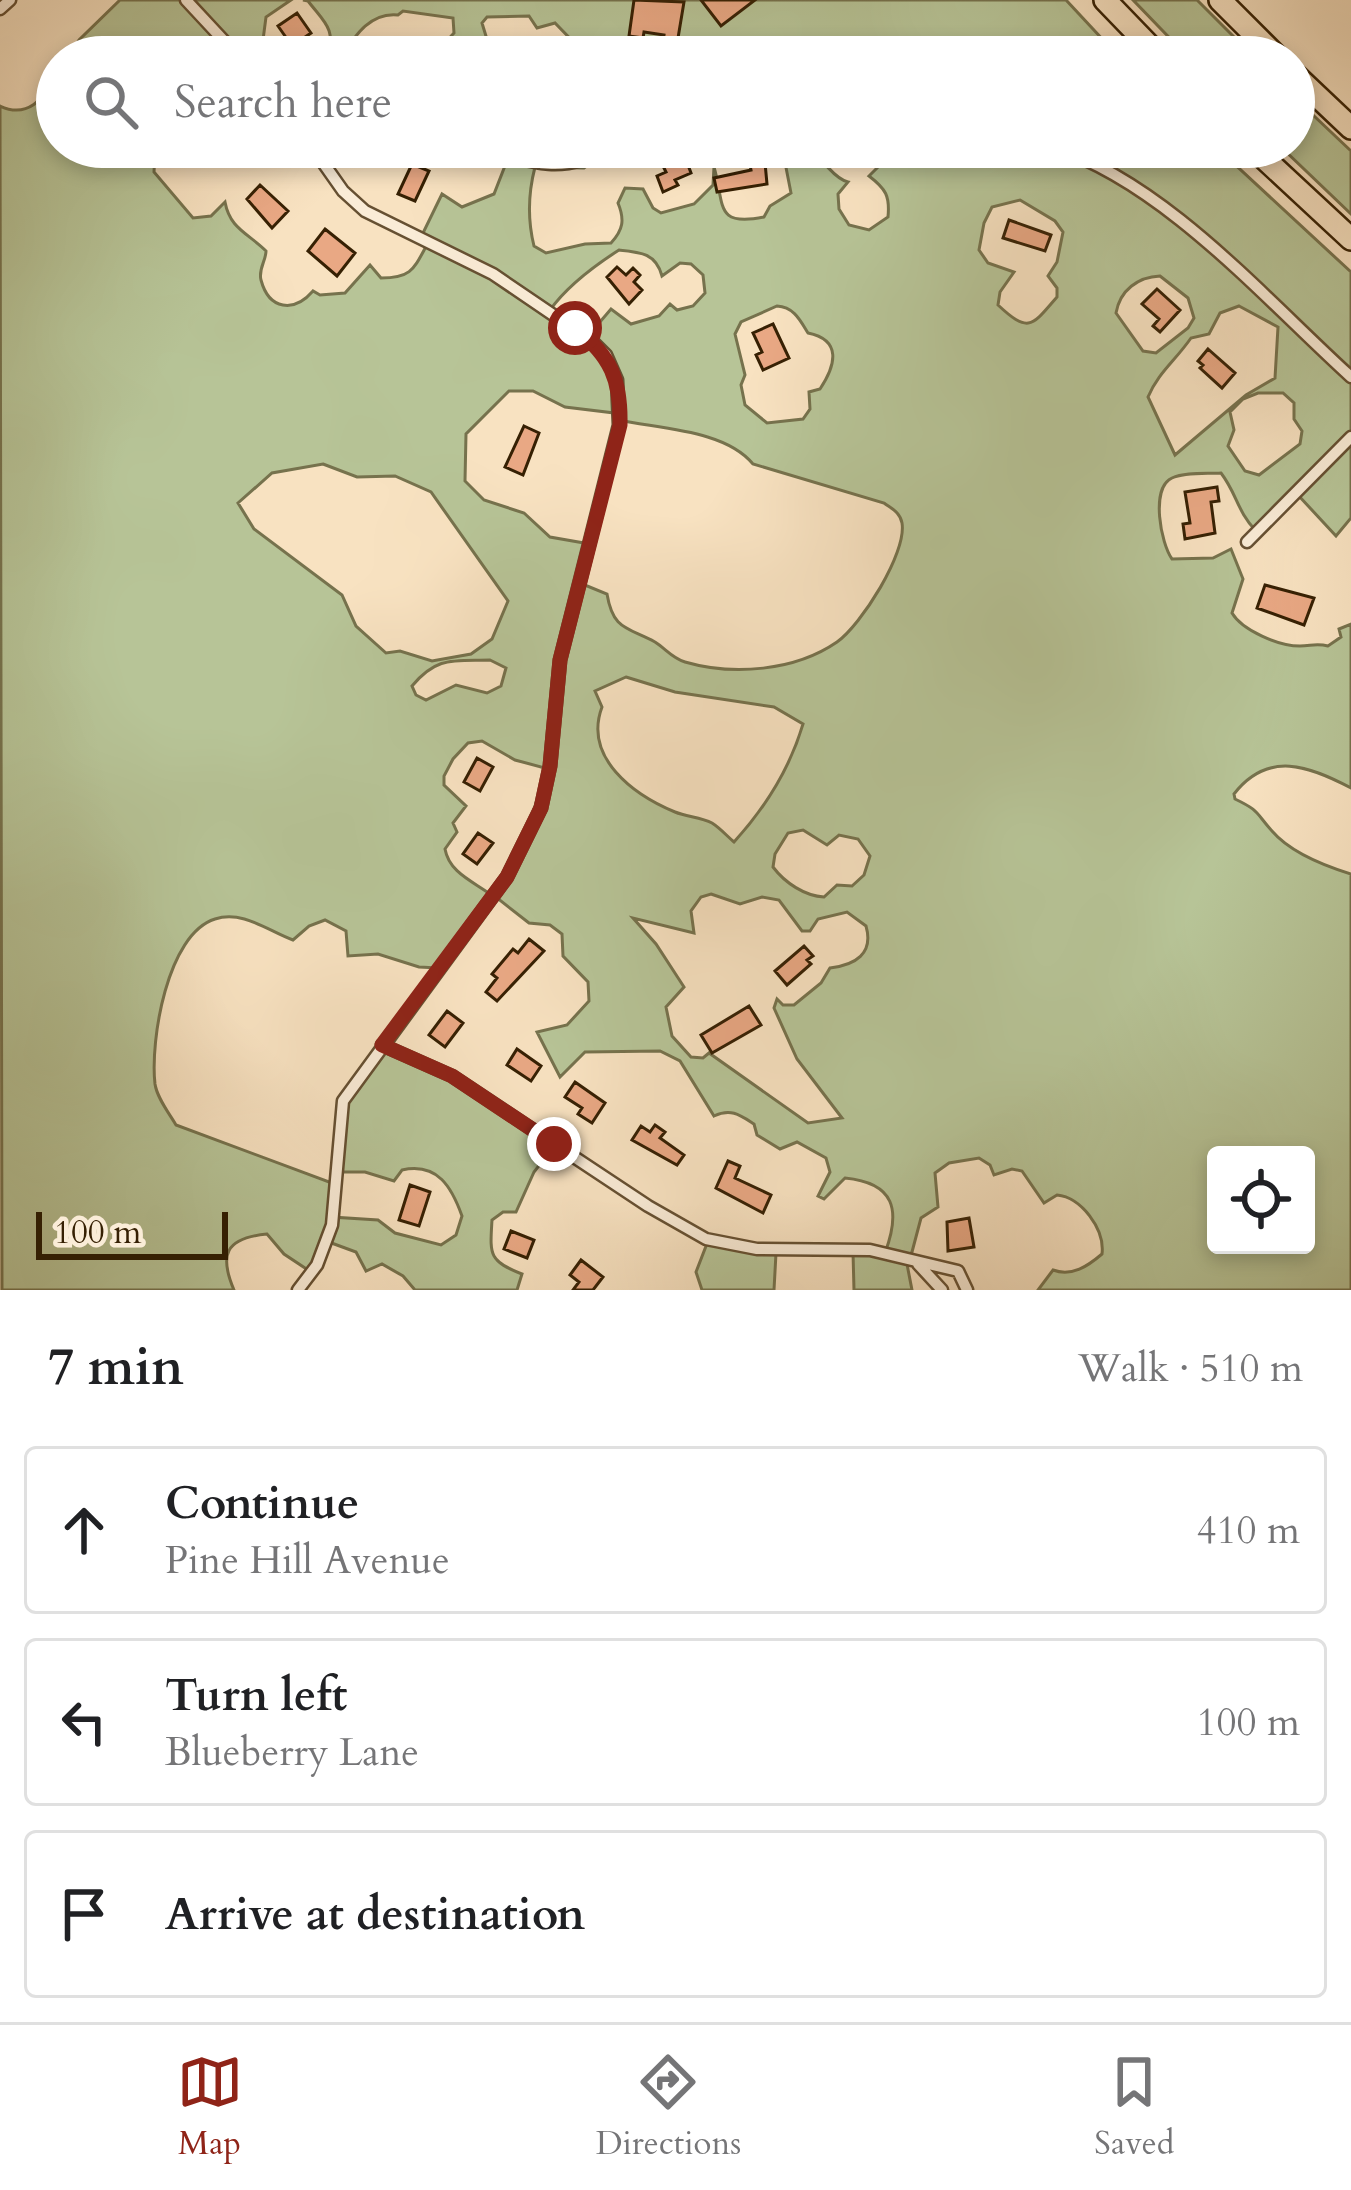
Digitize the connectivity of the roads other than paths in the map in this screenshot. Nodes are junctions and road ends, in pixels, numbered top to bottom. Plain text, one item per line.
1 (10, 0) edge
2 (186, 0) edge
3 (1093, 0) edge
4 (1105, 0) edge
5 (1220, 0) edge
6 (0, 9) edge
7 (219, 36) edge
8 (1138, 36) edge
9 (1139, 36) edge
10 (1256, 36) edge
11 (1315, 94) edge
12 (1351, 128) edge
13 (327, 168) edge
14 (1100, 168) edge
15 (1275, 168) edge
16 (1351, 238) edge
17 (1351, 376) edge
18 (1351, 436) edge
19 (1247, 542) dead end
20 (382, 1045) junction
21 (918, 1264) junction
22 (298, 1290) edge
23 (942, 1290) edge
24 (967, 1290) edge

1 - 6 street
2 - 7 street
3 - 8 highway
4 - 9 highway
5 - 10 highway
11 - 12 highway
13 - 20 street
14 - 17 street
15 - 16 highway
18 - 19 street
20 - 21 street
20 - 22 street
21 - 23 street
21 - 24 street

